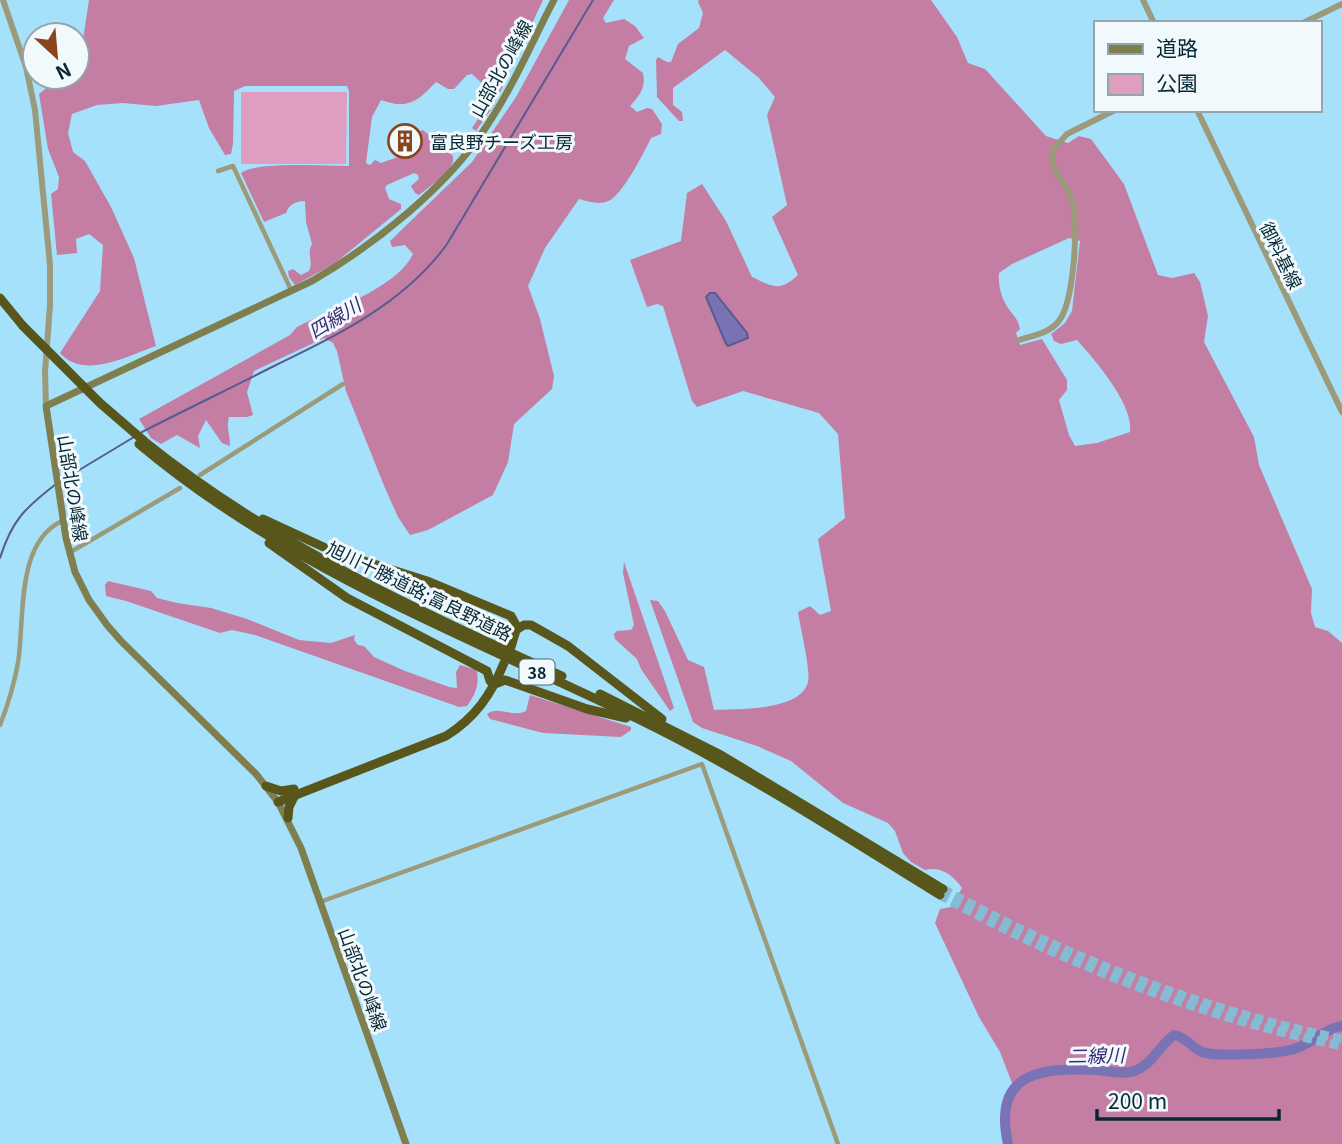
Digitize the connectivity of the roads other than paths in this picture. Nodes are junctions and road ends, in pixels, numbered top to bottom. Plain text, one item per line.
1 (3, 0) edge
2 (554, 0) edge
3 (1143, 0) edge
4 (1342, 4) edge
5 (1153, 21) edge
6 (1307, 21) edge
7 (1111, 112) edge
8 (1197, 112) edge
9 (218, 171) dead end
10 (291, 291) junction
11 (0, 299) edge
12 (0, 308) edge
13 (21, 328) junction
14 (1019, 340) dead end
15 (343, 384) dead end
16 (46, 406) junction
17 (1342, 412) edge
18 (200, 475) dead end
19 (180, 488) dead end
20 (230, 508) junction
21 (62, 520) junction
22 (69, 553) junction
23 (517, 627) junction
24 (508, 647) dead end
25 (502, 662) dead end
26 (492, 683) junction
27 (641, 721) junction
28 (0, 725) edge
29 (676, 730) junction
30 (266, 786) junction
31 (295, 791) junction
32 (277, 799) junction
33 (288, 818) junction
34 (320, 902) junction
35 (406, 1144) edge
36 (838, 1144) edge

1 - 16 street
2 - 10 main road, 山部北の峰線
3 - 5 street
4 - 6 street
7 - 14 street
8 - 17 street, 御料基線
9 - 10 street
10 - 16 main road, 山部北の峰線
11 - 13 highway, 旭川十勝道路;富良野道路 / 38
12 - 13 highway, 旭川十勝道路;富良野道路 / 38
13 - 20 highway, 旭川十勝道路;富良野道路 / 38, bridge
15 - 18 street
16 - 21 main road, 山部北の峰線
19 - 22 street
20 - 23 highway, 38
20 - 26 highway
20 - 27 highway, 旭川十勝道路;富良野道路 / 38
20 - 29 highway, 旭川十勝道路;富良野道路 / 38
21 - 22 main road, 山部北の峰線
21 - 28 street
22 - 30 main road, 山部北の峰線
23 - 24 highway, 38
23 - 29 highway, 38
25 - 26 highway, 38
26 - 27 highway
26 - 31 highway, 38
27 - 29 highway, 旭川十勝道路;富良野道路 / 38
30 - 31 highway
30 - 32 main road, 山部北の峰線
31 - 32 highway
31 - 33 highway
32 - 33 main road, 山部北の峰線
33 - 34 main road, 山部北の峰線
34 - 35 main road, 山部北の峰線
34 - 36 street

